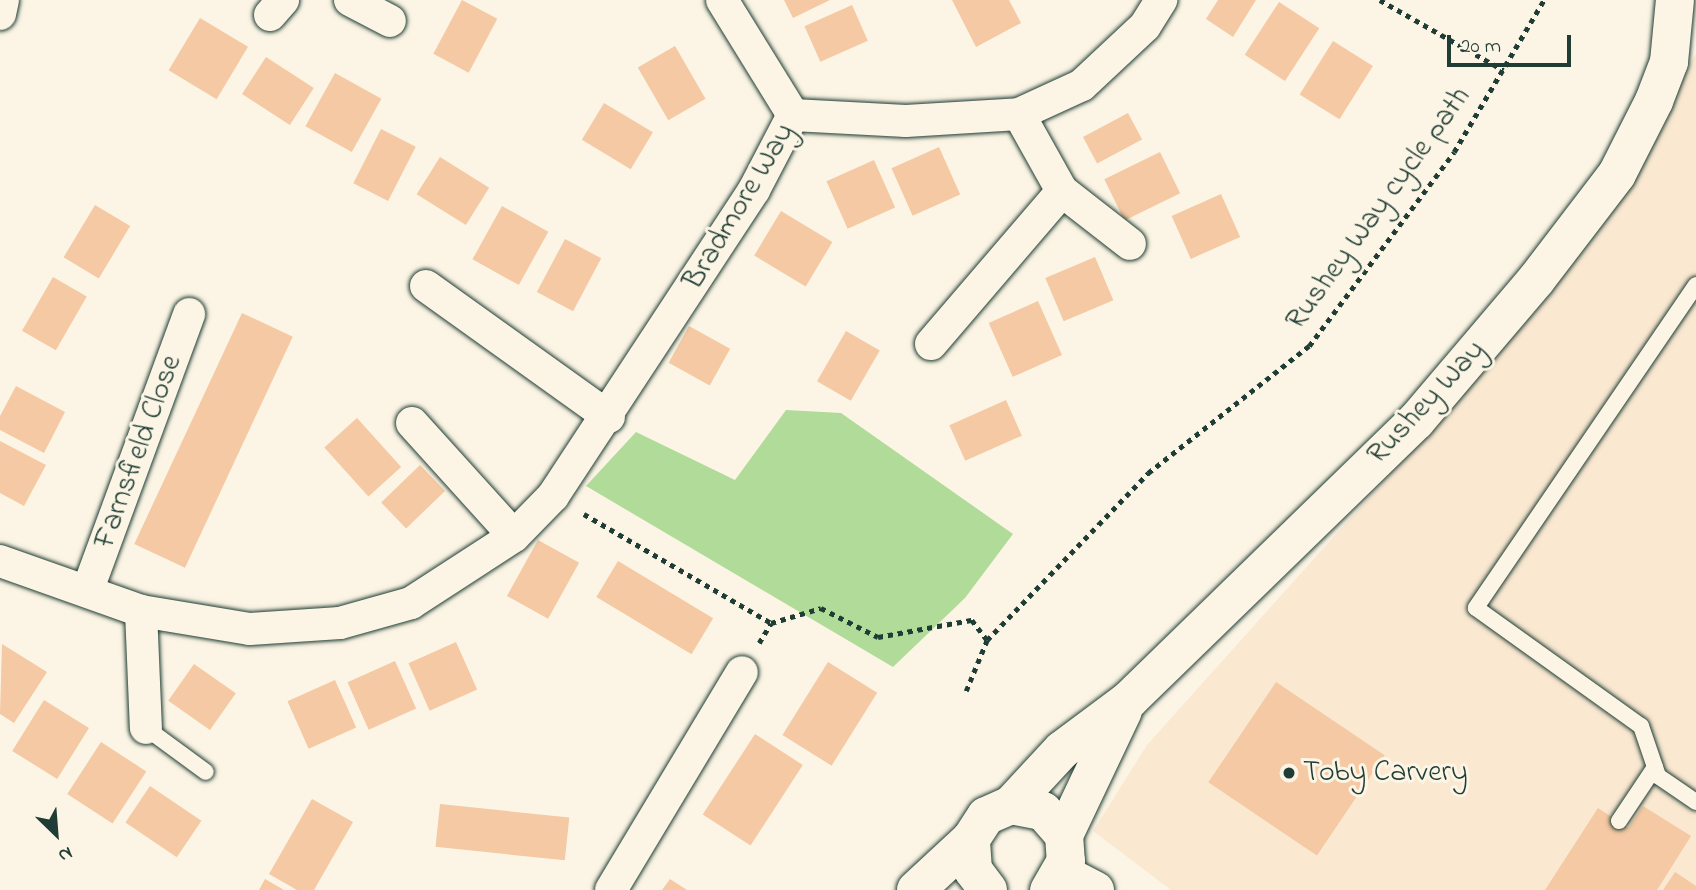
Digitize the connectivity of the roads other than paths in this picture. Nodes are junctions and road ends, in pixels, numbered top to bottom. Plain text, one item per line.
1 (3, 0) edge
2 (350, 0) edge
3 (722, 0) edge
4 (1161, 0) edge
5 (1675, 0) edge
6 (0, 14) edge
7 (390, 20) dead end
8 (1696, 26) edge
9 (1669, 62) junction
10 (1019, 114) junction
11 (793, 115) junction
12 (1062, 191) junction
13 (1129, 244) dead end
14 (1696, 285) edge
15 (426, 286) dead end
16 (189, 314) dead end
17 (931, 344) dead end
18 (609, 418) junction
19 (412, 423) dead end
20 (514, 536) junction
21 (0, 561) edge
22 (88, 589) junction
23 (141, 611) junction
24 (742, 672) dead end
25 (1129, 700) junction
26 (146, 728) joint
27 (1655, 767) junction
28 (206, 772) dead end
29 (1696, 802) edge
30 (1011, 805) junction
31 (1619, 821) dead end
32 (1064, 835) junction
33 (971, 839) junction
34 (1069, 885) edge
35 (611, 890) edge
36 (916, 890) edge
37 (988, 890) edge

1 - 6 street
2 - 7 street
3 - 11 street
4 - 10 street, Bradmore Way
5 - 9 street, Rushey Way
8 - 9 street, Rushey Way
9 - 25 street, Rushey Way
10 - 11 street, Bradmore Way
10 - 12 street
11 - 18 street, Bradmore Way
12 - 13 street
12 - 17 street
14 - 27 lane
15 - 18 street
16 - 22 street, Farnsfield Close
18 - 20 street, Bradmore Way
19 - 20 street
20 - 23 street, Bradmore Way
21 - 22 street, Bradmore Way
22 - 23 street, Bradmore Way
23 - 26 street
24 - 35 street
25 - 30 street, Rushey Way
25 - 32 street, Rushey Way
26 - 28 lane
27 - 29 lane
27 - 31 lane
30 - 32 street
30 - 33 street, Rushey Way
32 - 34 street
33 - 36 street
33 - 37 street

